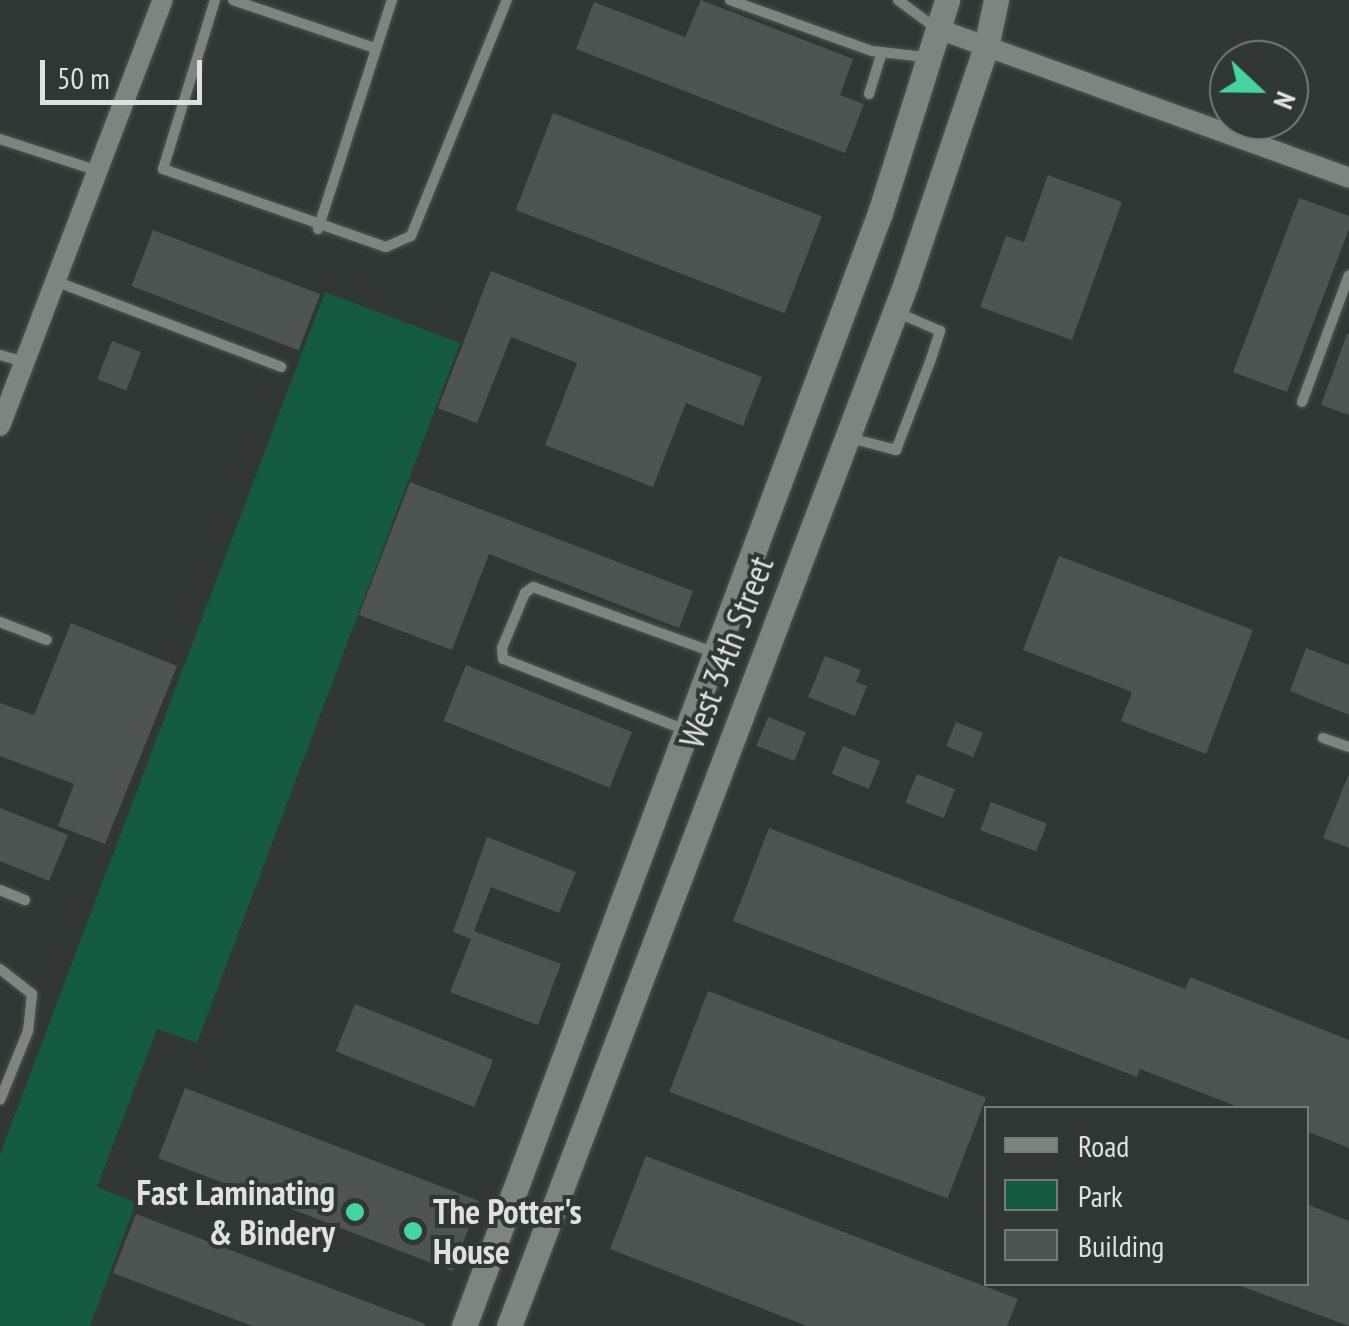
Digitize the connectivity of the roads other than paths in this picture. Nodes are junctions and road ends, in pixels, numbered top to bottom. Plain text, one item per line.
1 (163, 0) edge
2 (215, 0) edge
3 (232, 0) edge
4 (392, 0) edge
5 (508, 0) edge
6 (730, 0) edge
7 (898, 0) edge
8 (947, 0) edge
9 (996, 0) edge
10 (941, 30) junction
11 (986, 47) junction
12 (375, 48) junction
13 (882, 52) junction
14 (932, 58) junction
15 (869, 94) dead end
16 (0, 139) edge
17 (95, 170) junction
18 (1349, 178) edge
19 (318, 229) junction
20 (1349, 275) edge
21 (54, 280) junction
22 (895, 311) junction
23 (0, 354) edge
24 (24, 362) junction
25 (281, 367) dead end
26 (812, 395) junction
27 (1302, 402) dead end
28 (2, 412) edge
29 (851, 425) junction
30 (0, 622) edge
31 (46, 640) dead end
32 (713, 652) junction
33 (684, 729) junction
34 (1323, 738) dead end
35 (1349, 747) edge
36 (0, 890) edge
37 (25, 900) dead end
38 (0, 969) edge
39 (597, 970) junction
40 (636, 984) junction
41 (0, 1100) edge
42 (464, 1326) edge
43 (509, 1326) edge

1 - 17 street
2 - 19 lane
3 - 12 lane
4 - 12 lane
5 - 19 lane
6 - 13 lane
7 - 10 lane
8 - 10 main road, West 34th Street
9 - 11 main road, West 34th Street
10 - 11 street
10 - 14 main road, West 34th Street
11 - 18 street
11 - 22 main road, West 34th Street
12 - 19 lane
13 - 14 lane
13 - 15 lane
14 - 26 main road, West 34th Street
16 - 17 lane
17 - 21 street
20 - 27 lane
21 - 24 street
21 - 25 lane
22 - 29 main road, West 34th Street
22 - 29 lane
23 - 24 lane
24 - 28 street
26 - 29 main road
26 - 32 main road, West 34th Street
29 - 40 main road, West 34th Street
30 - 31 lane
32 - 33 main road, West 34th Street
32 - 33 lane
33 - 39 main road, West 34th Street
34 - 35 lane
36 - 37 lane
38 - 41 lane
39 - 40 main road
39 - 42 main road, West 34th Street
40 - 43 main road, West 34th Street

